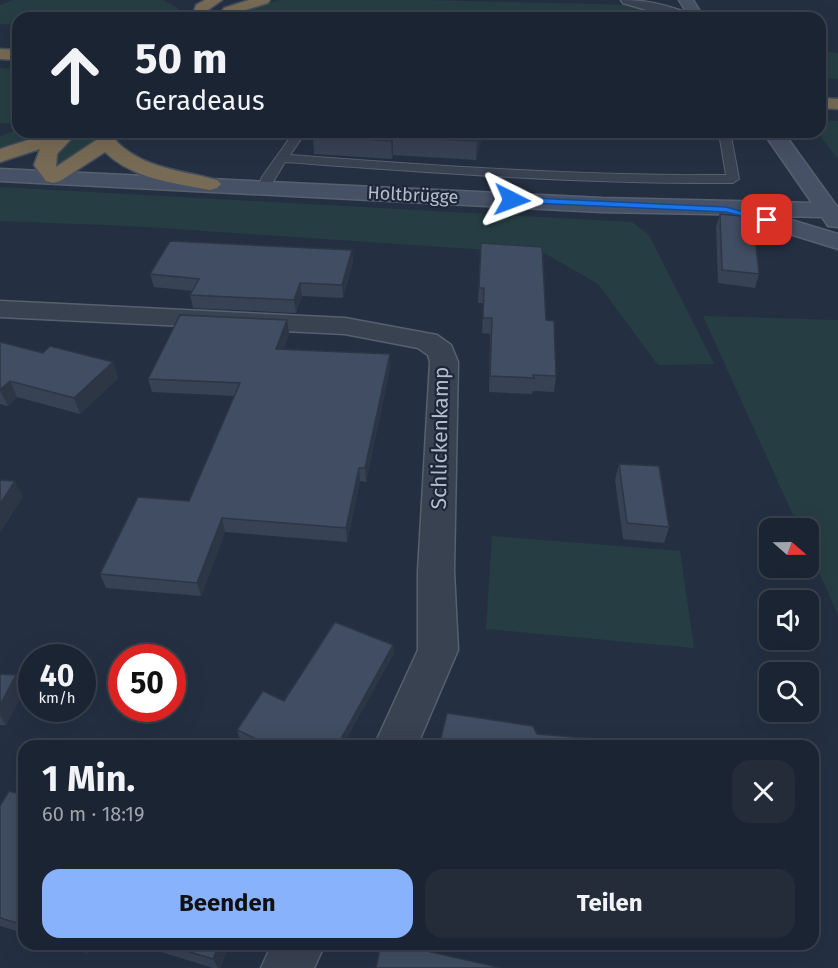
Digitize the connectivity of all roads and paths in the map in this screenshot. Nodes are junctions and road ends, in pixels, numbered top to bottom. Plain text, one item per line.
1 (214, 0) edge
2 (241, 0) edge
3 (263, 0) edge
4 (628, 0) edge
5 (636, 0) edge
6 (675, 0) edge
7 (196, 9) edge
8 (227, 12) edge
9 (230, 12) edge
10 (672, 12) edge
11 (53, 138) edge
12 (61, 138) edge
13 (107, 138) edge
14 (109, 138) edge
15 (296, 138) edge
16 (725, 138) edge
17 (777, 138) edge
18 (0, 156) edge
19 (282, 158) junction
20 (0, 175) edge
21 (53, 177) junction
22 (210, 184) junction
23 (264, 187) junction
24 (726, 209) junction
25 (832, 217) edge
26 (838, 242) edge
27 (0, 309) edge
28 (398, 740) edge
29 (296, 950) edge
30 (287, 968) edge

1 - 7 highway
2 - 8 highway
3 - 9 highway
4 - 10 street
5 - 6 street
11 - 18 highway
12 - 21 highway
13 - 21 highway
14 - 22 highway
15 - 19 lane
16 - 19 lane
17 - 25 main road
19 - 23 lane
20 - 21 main road, Holtbrügge
21 - 22 main road, Holtbrügge
22 - 23 main road, Holtbrügge
23 - 24 main road, Holtbrügge
24 - 25 main road, Holtbrügge
24 - 26 main road
27 - 28 street, Schlickenkamp
29 - 30 street

